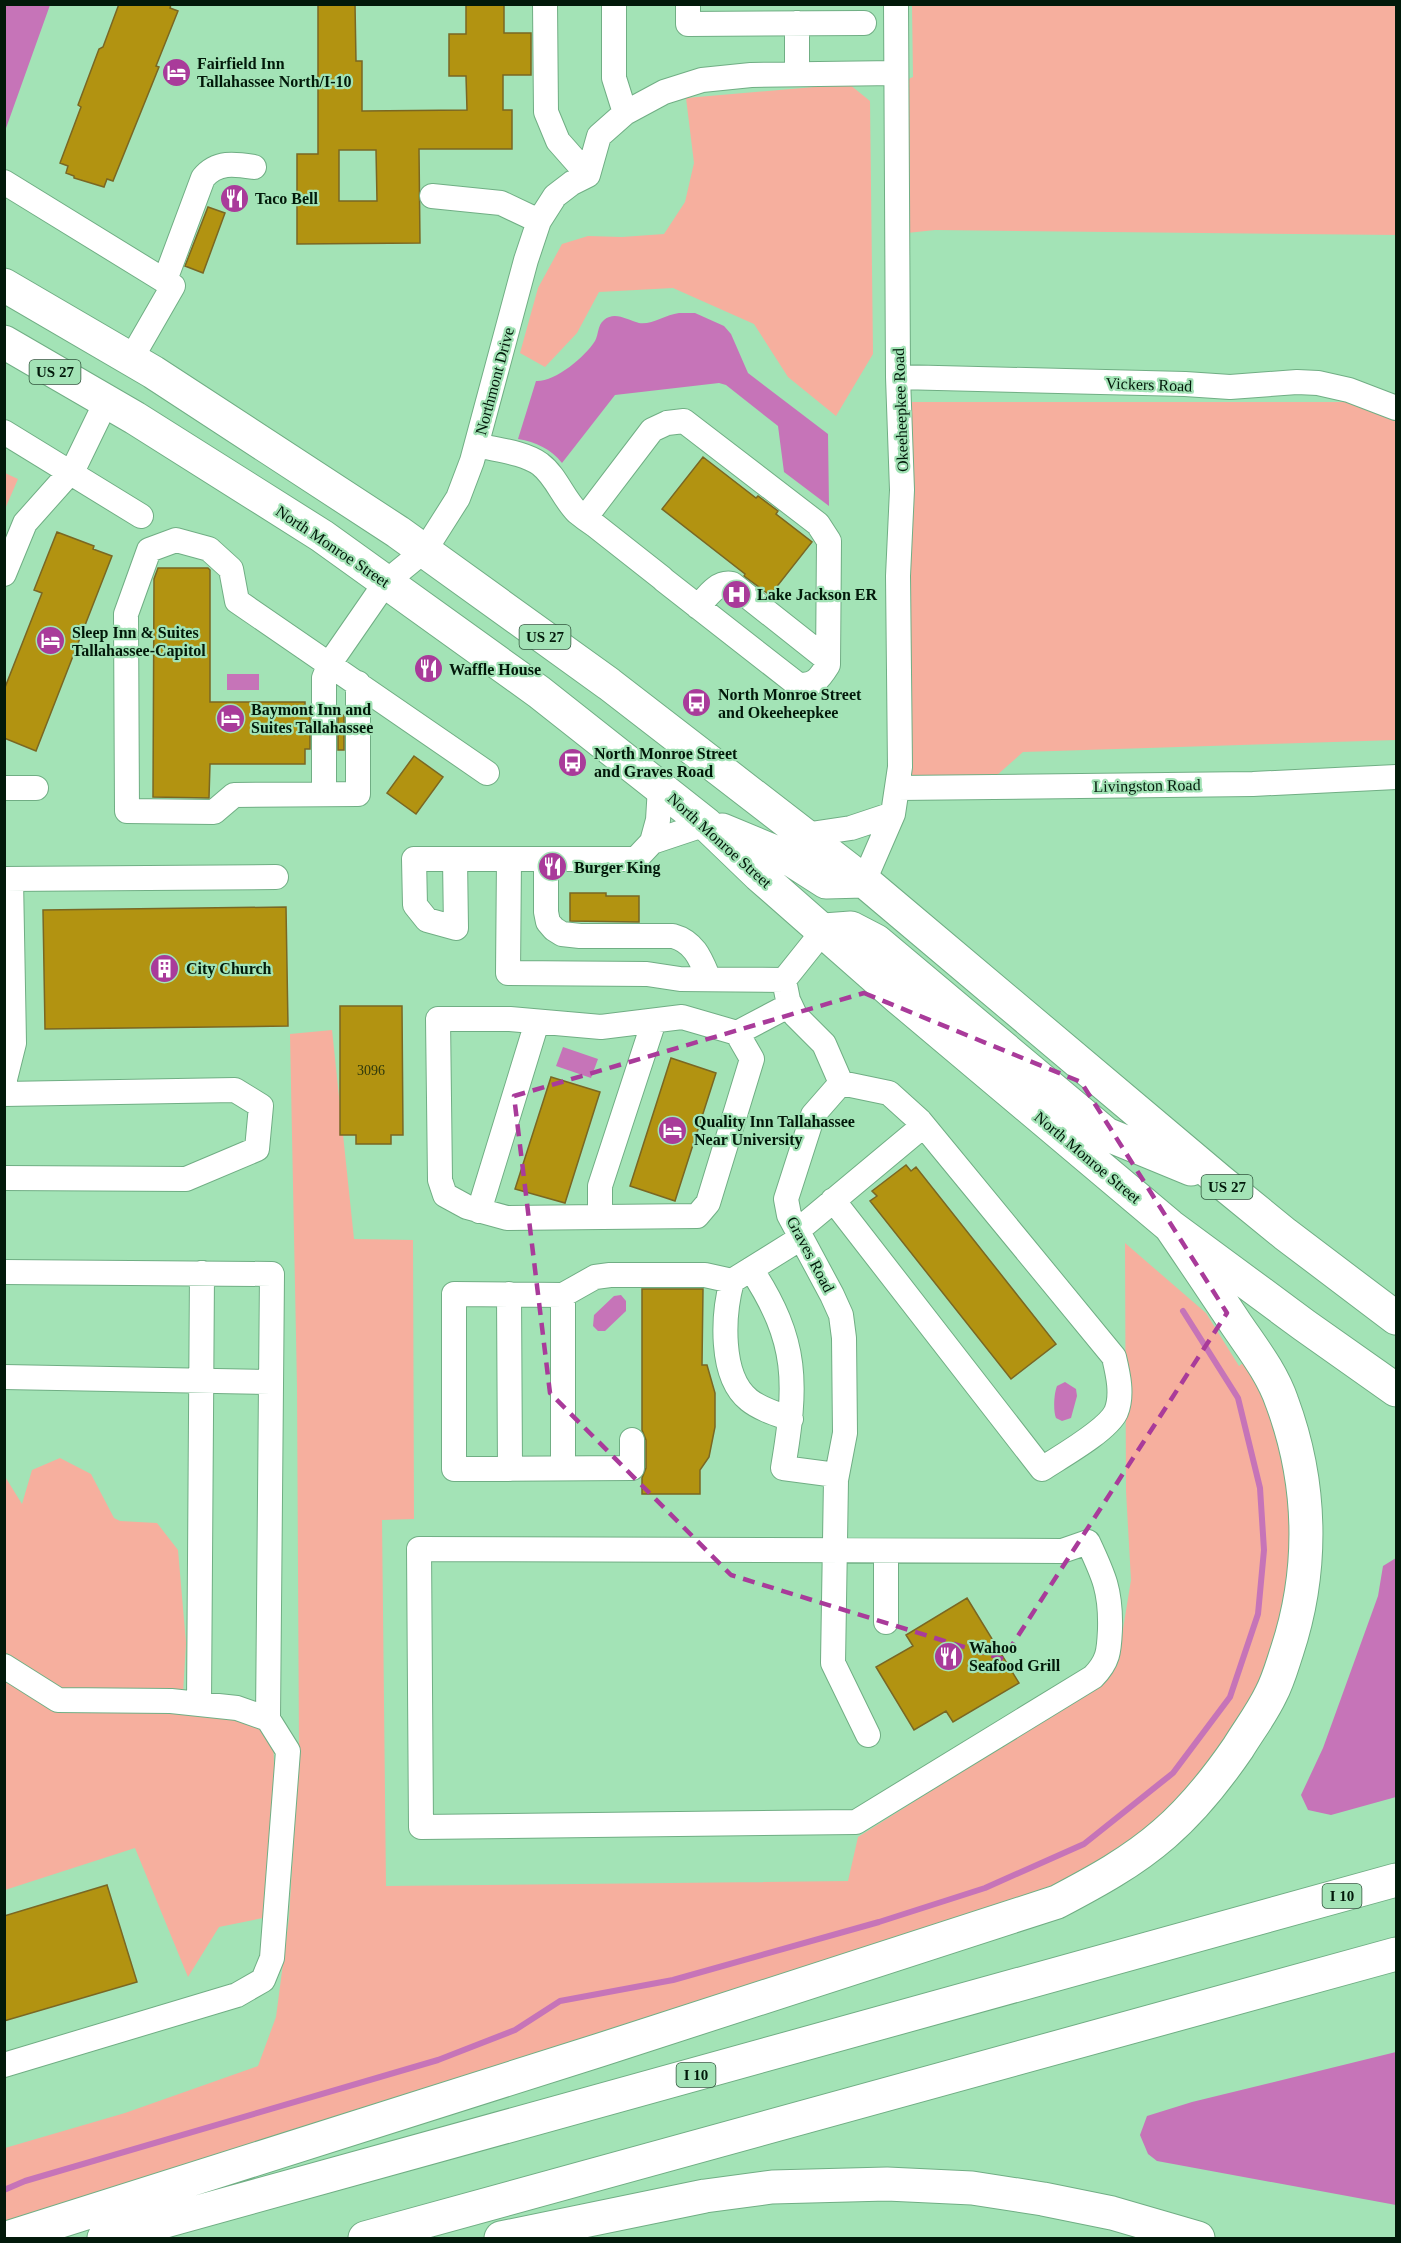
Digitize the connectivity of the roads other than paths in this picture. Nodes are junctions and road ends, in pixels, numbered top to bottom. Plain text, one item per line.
1 (545, 4) edge
2 (614, 4) edge
3 (688, 4) edge
4 (896, 4) edge
5 (797, 23) junction
6 (864, 23) dead end
7 (896, 73) junction
8 (797, 74) junction
9 (625, 112) junction
10 (254, 167) dead end
11 (588, 176) junction
12 (4, 182) edge
13 (432, 196) dead end
14 (539, 221) junction
15 (165, 280) junction
16 (4, 285) edge
17 (4, 342) edge
18 (131, 359) junction
19 (898, 377) junction
20 (106, 402) junction
21 (1396, 408) edge
22 (4, 432) edge
23 (477, 445) junction
24 (70, 472) junction
25 (141, 516) dead end
26 (585, 518) junction
27 (425, 550) junction
28 (4, 574) edge
29 (386, 582) junction
30 (698, 607) junction
31 (828, 660) junction
32 (330, 663) junction
33 (358, 683) junction
34 (487, 773) dead end
35 (1396, 777) edge
36 (660, 787) junction
37 (4, 788) edge
38 (36, 788) dead end
39 (898, 788) junction
40 (324, 794) junction
41 (893, 814) junction
42 (706, 824) junction
43 (804, 835) junction
44 (652, 842) junction
45 (455, 859) dead end
46 (509, 859) junction
47 (546, 859) junction
48 (276, 877) dead end
49 (8, 879) edge
50 (864, 881) junction
51 (824, 930) junction
52 (709, 979) junction
53 (784, 980) junction
54 (790, 1005) junction
55 (654, 1021) junction
56 (537, 1022) junction
57 (737, 1033) junction
58 (9, 1045) edge
59 (4, 1083) edge
60 (841, 1083) junction
61 (4, 1094) edge
62 (923, 1126) junction
63 (4, 1178) edge
64 (1220, 1181) junction
65 (833, 1200) junction
66 (480, 1211) junction
67 (600, 1217) junction
68 (1170, 1226) junction
69 (799, 1234) junction
70 (4, 1272) edge
71 (202, 1273) junction
72 (741, 1275) junction
73 (509, 1294) junction
74 (563, 1295) junction
75 (1396, 1318) edge
76 (4, 1377) edge
77 (201, 1380) junction
78 (271, 1382) junction
79 (1396, 1390) edge
80 (791, 1419) junction
81 (632, 1440) dead end
82 (563, 1468) junction
83 (510, 1469) junction
84 (837, 1475) junction
85 (834, 1550) junction
86 (886, 1551) junction
87 (886, 1622) dead end
88 (4, 1666) edge
89 (200, 1704) junction
90 (268, 1719) junction
91 (868, 1735) dead end
92 (1396, 1880) edge
93 (1396, 1954) edge
94 (4, 2065) edge
95 (7, 2238) edge
96 (104, 2238) edge
97 (365, 2238) edge
98 (501, 2238) edge
99 (1197, 2238) edge

1 - 11 street
2 - 9 street
3 - 5 street
4 - 7 street, Okeeheepkee Road
5 - 6 street
5 - 8 street
7 - 8 street
7 - 19 street, Okeeheepkee Road
8 - 9 street
9 - 11 street
10 - 15 street
11 - 14 street, Northmont Drive
12 - 15 street
13 - 14 street
14 - 23 street, Northmont Drive
15 - 18 street
16 - 18 highway, US 27
17 - 20 highway, North Monroe Street / US 27
18 - 20 highway
18 - 27 highway, US 27
19 - 21 street, Vickers Road
19 - 39 street, Okeeheepkee Road
20 - 24 street
20 - 29 highway, North Monroe Street / US 27
22 - 24 street
23 - 26 street
23 - 27 street, Northmont Drive
24 - 25 street
24 - 28 street
26 - 30 street
26 - 31 street
27 - 29 street, Northmont Drive
27 - 43 highway, US 27
29 - 32 street, Northmont Drive
29 - 36 highway, North Monroe Street / US 27
30 - 31 street
30 - 31 street
32 - 33 street
32 - 40 street
32 - 40 street
33 - 34 street
33 - 40 street
35 - 39 street, Livingston Road
36 - 42 highway, North Monroe Street / US 27
36 - 44 street
37 - 38 street
39 - 41 street, Okeeheepkee Road
41 - 43 street
41 - 50 street, Okeeheepkee Road
42 - 44 street
42 - 50 highway
42 - 51 highway, North Monroe Street / US 27
43 - 50 highway, US 27
44 - 47 street
45 - 46 street
46 - 47 street
46 - 52 street
47 - 52 street
48 - 49 street
49 - 58 street
50 - 64 highway, US 27
51 - 53 street
51 - 64 highway
51 - 68 highway, North Monroe Street / US 27
52 - 53 street
53 - 54 street
54 - 57 street
54 - 60 street
55 - 56 street
55 - 57 street
55 - 67 street
56 - 66 street
56 - 66 street
57 - 67 street
58 - 59 street
60 - 62 street
60 - 69 street, Graves Road
61 - 63 street
62 - 65 street
62 - 65 street
64 - 75 highway, US 27
65 - 69 street
66 - 67 street
68 - 79 highway, North Monroe Street / US 27
68 - 95 highway
69 - 72 street
69 - 84 street, Graves Road
70 - 71 street
71 - 77 street
71 - 78 street
72 - 74 street
72 - 80 street
72 - 80 street
73 - 74 street
73 - 83 street
73 - 83 street
74 - 82 street
76 - 77 street
77 - 78 street
77 - 89 street
78 - 90 street
80 - 84 street
81 - 82 street
82 - 83 street
84 - 85 street, Graves Road
85 - 86 street
85 - 86 street
85 - 91 street, Graves Road
86 - 87 street
88 - 89 street
89 - 90 street
90 - 94 street
92 - 96 highway, I 10
93 - 97 highway
98 - 99 highway

